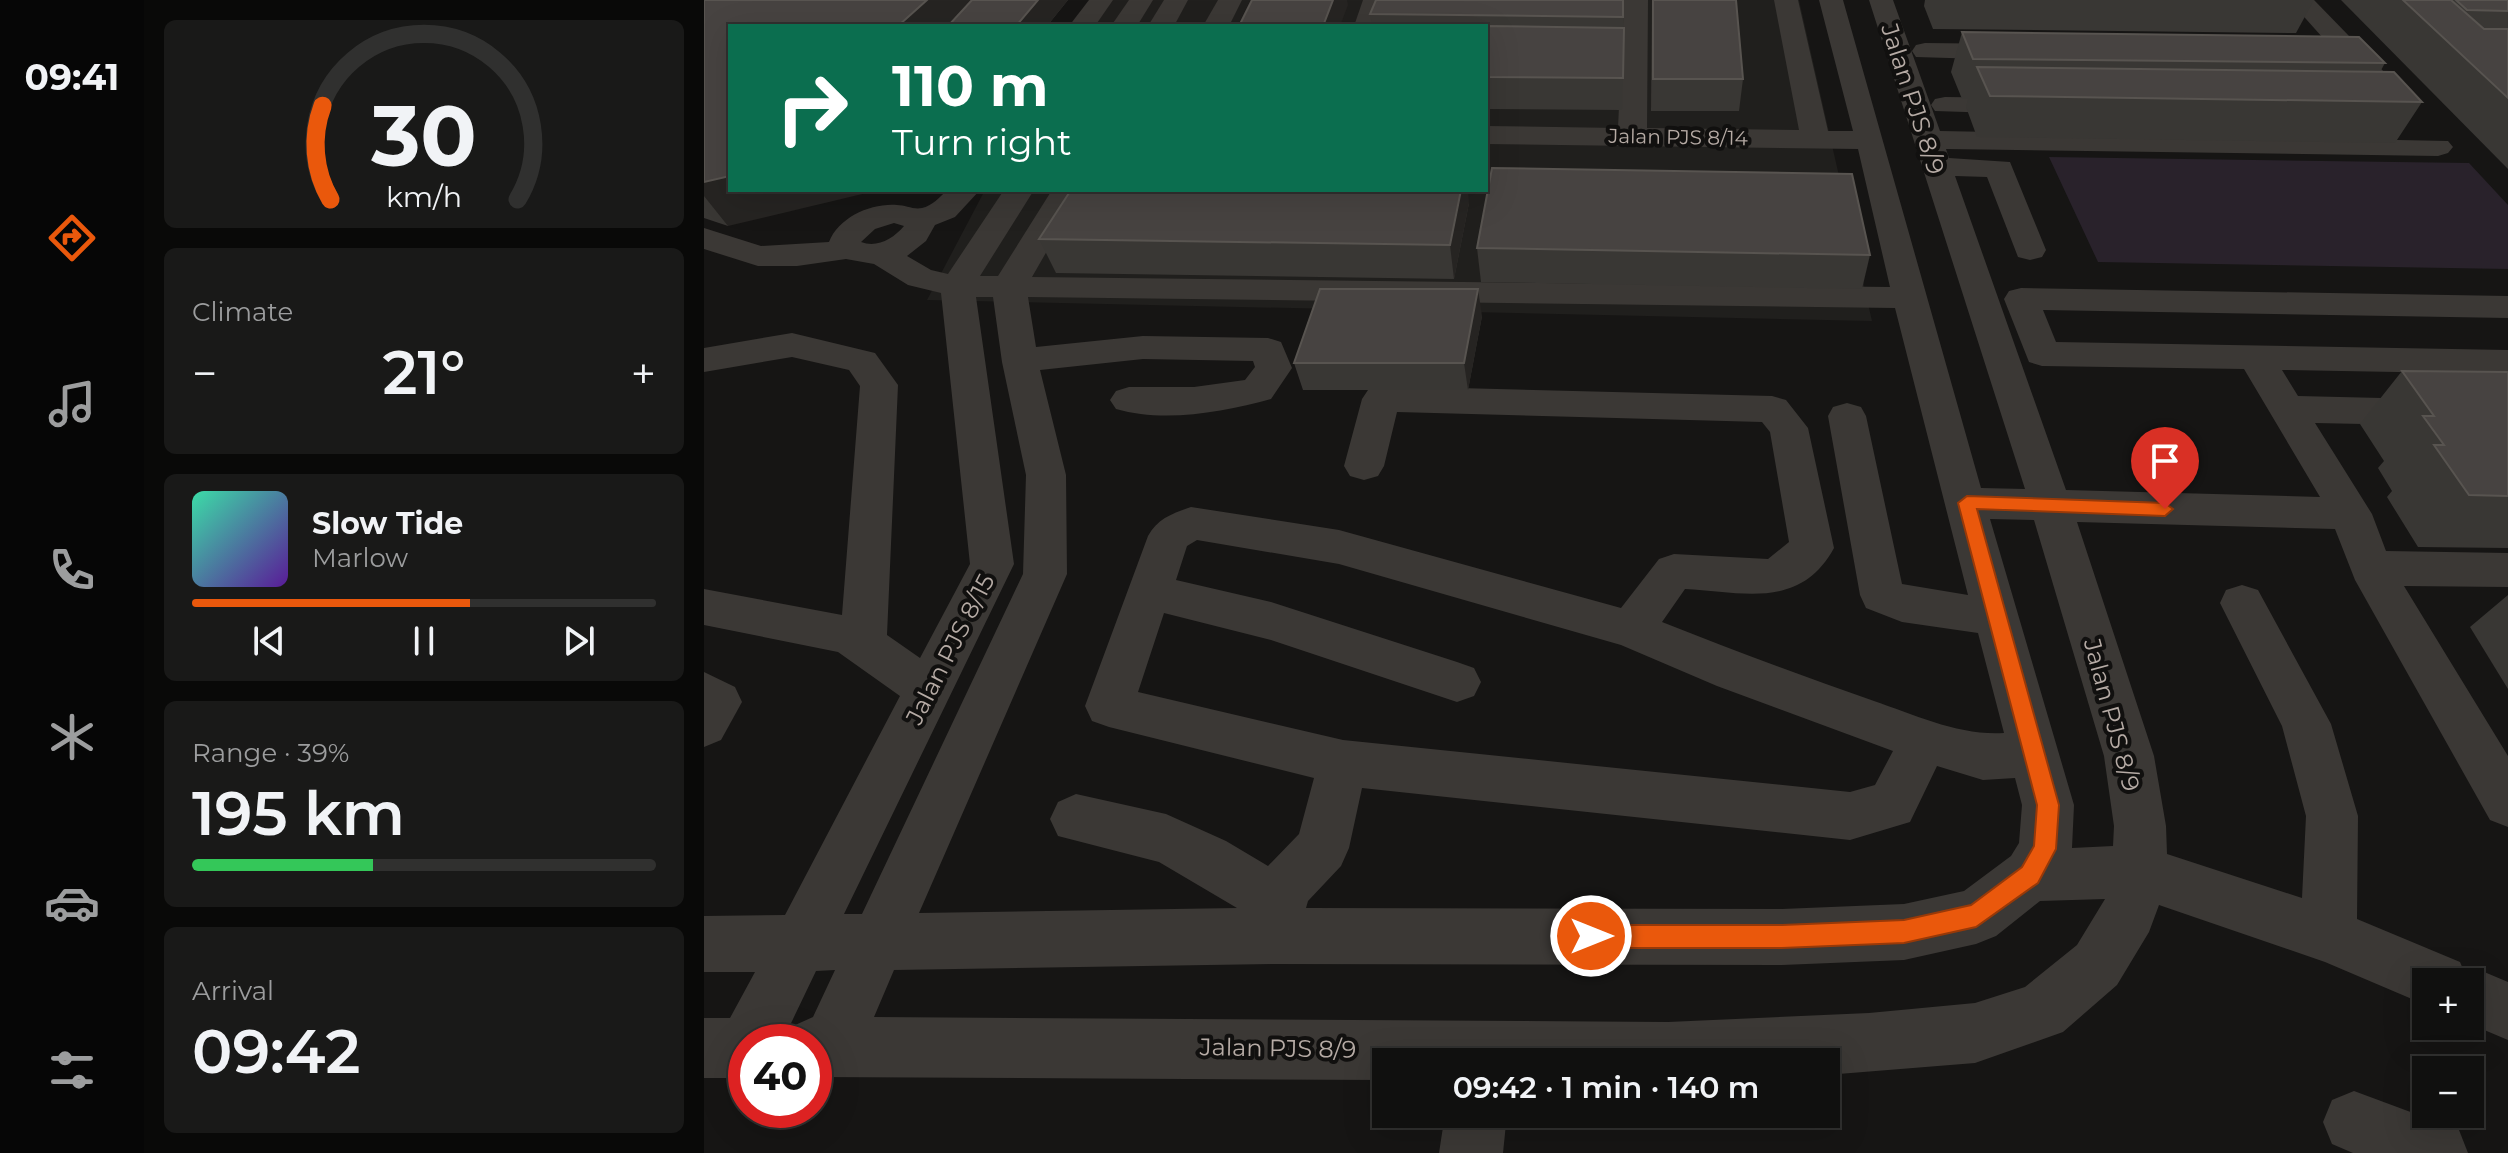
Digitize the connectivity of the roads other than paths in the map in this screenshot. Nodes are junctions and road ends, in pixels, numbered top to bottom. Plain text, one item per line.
1 (1101, 0) edge
2 (1141, 0) edge
3 (1176, 0) edge
4 (1230, 0) edge
5 (1375, 0) edge
6 (1636, 0) edge
7 (1786, 0) edge
8 (1831, 0) edge
9 (1881, 0) edge
10 (1906, 0) edge
11 (2297, 6) edge
12 (1083, 24) edge
13 (1125, 24) edge
14 (1162, 24) edge
15 (1217, 24) edge
16 (1368, 24) edge
17 (1925, 51) junction
18 (1488, 53) edge
19 (2036, 53) edge
20 (1634, 54) junction
21 (2322, 56) edge
22 (2354, 56) junction
23 (2394, 99) edge
24 (1945, 105) junction
25 (2056, 106) edge
26 (2413, 120) edge
27 (1488, 135) edge
28 (1632, 137) junction
29 (1815, 139) junction
30 (1870, 140) junction
31 (1958, 141) junction
32 (1930, 154) junction
33 (963, 192) edge
34 (1018, 192) edge
35 (1066, 192) edge
36 (918, 227) junction
37 (991, 233) junction
38 (704, 238) edge
39 (2030, 250) dead end
40 (863, 251) junction
41 (957, 286) junction
42 (1009, 286) junction
43 (1910, 298) junction
44 (2508, 307) edge
45 (1961, 353) junction
46 (2042, 354) junction
47 (2256, 358) junction
48 (704, 360) edge
49 (1020, 362) junction
50 (2508, 362) edge
51 (1129, 400) dead end
52 (2287, 409) junction
53 (2508, 414) edge
54 (1847, 416) dead end
55 (1364, 466) dead end
56 (1967, 503) junction
57 (2051, 506) junction
58 (2351, 514) junction
59 (2370, 568) junction
60 (2508, 570) edge
61 (1148, 591) junction
62 (2242, 603) dead end
63 (704, 607) edge
64 (1996, 617) junction
65 (1631, 629) junction
66 (863, 645) junction
67 (1457, 682) dead end
68 (929, 690) junction
69 (704, 693) edge
70 (704, 725) edge
71 (1924, 740) junction
72 (2035, 754) junction
73 (1343, 763) junction
74 (2508, 803) edge
75 (1076, 819) dead end
76 (2140, 872) junction
77 (2030, 875) junction
78 (1276, 920) junction
79 (2329, 935) junction
80 (878, 941) junction
81 (801, 942) junction
82 (704, 944) edge
83 (2412, 970) edge
84 (2484, 1001) edge
85 (2508, 1011) edge
86 (759, 1024) edge
87 (832, 1028) edge
88 (832, 1047) edge
89 (704, 1048) edge
90 (728, 1048) edge
91 (1757, 1048) edge
92 (1372, 1054) edge
93 (2354, 1122) dead end
94 (1474, 1128) edge
95 (1471, 1153) edge
96 (2436, 1153) edge

1 - 12 street
2 - 13 street
3 - 14 street
4 - 15 street
5 - 16 street
6 - 20 street
7 - 29 street
8 - 30 street, Jalan PJS 8/9
9 - 32 street, Jalan PJS 8/9
10 - 17 street
11 - 22 street
17 - 19 street
17 - 24 street
18 - 20 street
20 - 28 street
21 - 22 street
22 - 23 street
24 - 25 street
24 - 31 street
26 - 31 street
27 - 28 street, Jalan PJS 8/14
28 - 29 street, Jalan PJS 8/14
29 - 30 street, Jalan PJS 8/14
30 - 43 street, Jalan PJS 8/9
31 - 32 street
32 - 39 street
32 - 45 street, Jalan PJS 8/9
33 - 36 street
34 - 37 street
35 - 42 street
36 - 37 street
36 - 40 street
37 - 41 street
38 - 40 street
40 - 41 street
41 - 42 street
41 - 68 street, Jalan PJS 8/15
42 - 43 street
42 - 49 street
43 - 45 street, Jalan PJS 8/9
44 - 46 street
45 - 46 street
45 - 56 street, Jalan PJS 8/9
45 - 57 street, Jalan PJS 8/9
46 - 47 street
47 - 50 street
47 - 52 street
48 - 66 street
49 - 51 street
49 - 80 street
52 - 53 street
52 - 58 street
54 - 64 street
55 - 65 street
56 - 57 street
56 - 64 street, Jalan PJS 8/9
57 - 58 street
57 - 76 street, Jalan PJS 8/9
58 - 59 street
59 - 60 street
59 - 74 street
61 - 65 street
61 - 67 street
61 - 73 street
62 - 79 street
63 - 66 street
64 - 72 street, Jalan PJS 8/9
65 - 71 street
66 - 68 street
68 - 81 street, Jalan PJS 8/15
69 - 70 street
71 - 72 street
71 - 73 street
72 - 77 street, Jalan PJS 8/9
73 - 78 street
75 - 78 street
76 - 77 street
76 - 79 street
76 - 91 street, Jalan PJS 8/9
77 - 78 street, Jalan PJS 8/9
78 - 80 street, Jalan PJS 8/9
79 - 83 street
80 - 81 street, Jalan PJS 8/9
80 - 87 street
81 - 82 street, Jalan PJS 8/9
81 - 86 street, Jalan PJS 8/15
84 - 85 street
88 - 92 street, Jalan PJS 8/9
89 - 90 street
93 - 96 street
94 - 95 street

